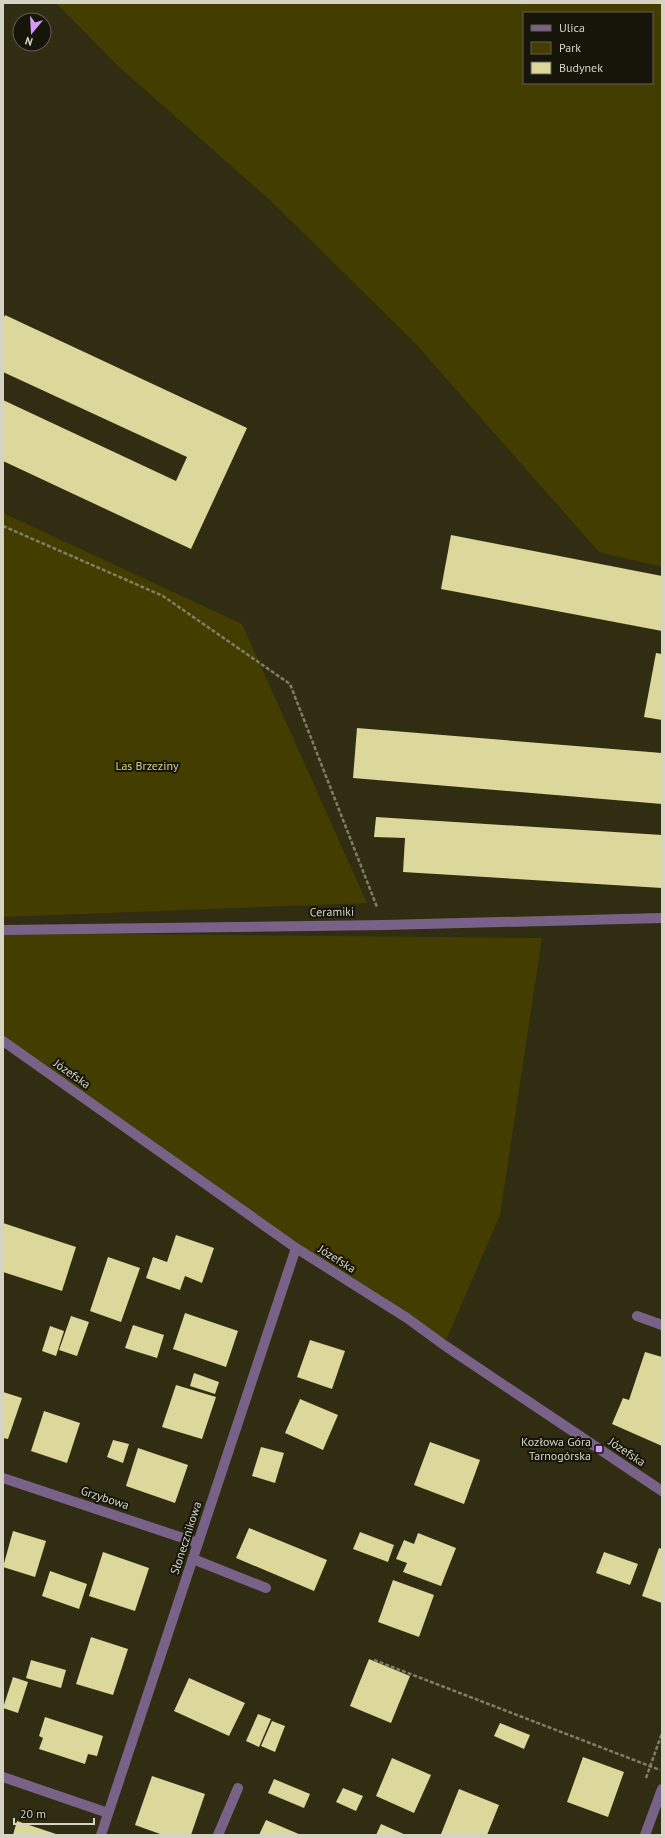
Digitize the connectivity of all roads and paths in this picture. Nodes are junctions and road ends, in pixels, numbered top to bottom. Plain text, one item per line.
1 (3, 526) edge
2 (662, 918) edge
3 (384, 925) junction
4 (3, 930) edge
5 (3, 1041) edge
6 (296, 1248) junction
7 (637, 1316) dead end
8 (662, 1325) edge
9 (3, 1478) edge
10 (662, 1491) edge
11 (198, 1543) junction
12 (193, 1559) junction
13 (266, 1588) dead end
14 (374, 1660) dead end
15 (662, 1771) edge
16 (3, 1777) edge
17 (238, 1788) dead end
18 (662, 1789) edge
19 (108, 1813) junction
20 (101, 1835) edge
21 (218, 1835) edge
22 (646, 1835) edge

1 - 3 path
2 - 3 street, Ceramiki
3 - 4 street, Ceramiki
5 - 6 street, Józefska
6 - 10 street, Józefska
6 - 11 street, Słonecznikowa
7 - 8 street
9 - 11 street, Grzybowa
11 - 12 street, Słonecznikowa
12 - 13 street
12 - 19 street, Słonecznikowa
14 - 15 path
16 - 19 street
17 - 21 street
18 - 22 street
19 - 20 street, Słonecznikowa

